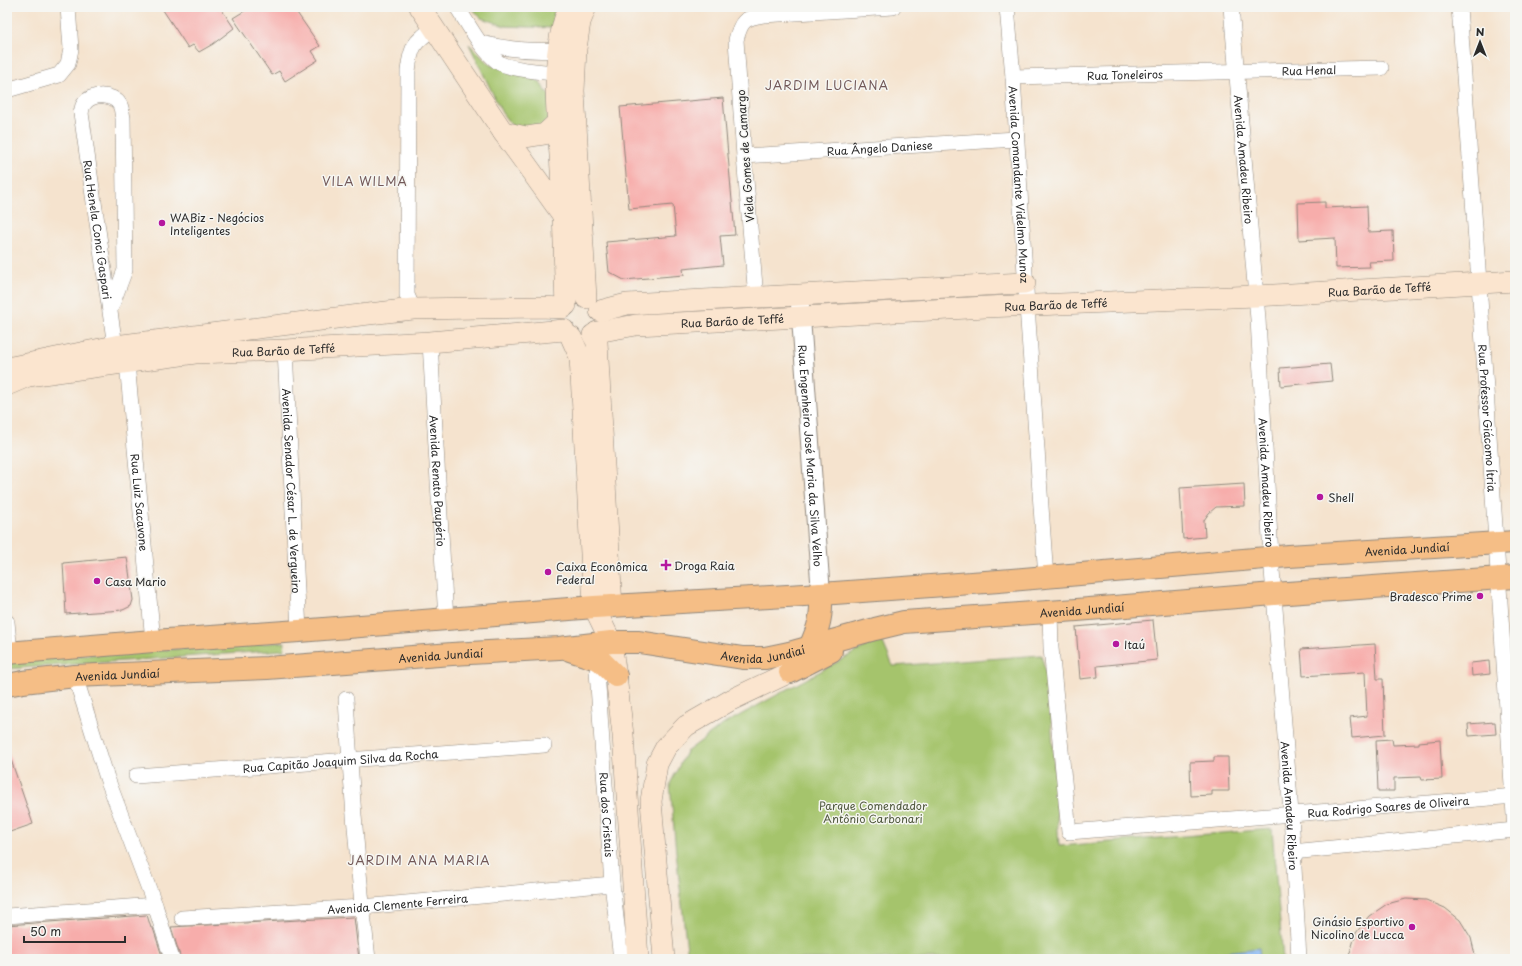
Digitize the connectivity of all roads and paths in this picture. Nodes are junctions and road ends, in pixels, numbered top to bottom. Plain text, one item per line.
1 (68, 7) edge
2 (420, 7) edge
3 (457, 7) edge
4 (568, 7) edge
5 (586, 7) edge
6 (893, 7) edge
7 (1006, 7) edge
8 (1232, 7) edge
9 (1459, 7) edge
10 (435, 27) junction
11 (481, 43) junction
12 (557, 50) junction
13 (1381, 68) dead end
14 (556, 72) junction
15 (1237, 72) junction
16 (1013, 77) junction
17 (7, 90) edge
18 (558, 122) junction
19 (503, 132) junction
20 (1016, 139) junction
21 (744, 156) junction
22 (562, 214) junction
23 (1515, 281) edge
24 (1025, 283) junction
25 (1479, 283) junction
26 (1003, 284) junction
27 (799, 295) junction
28 (1256, 296) junction
29 (756, 298) junction
30 (593, 304) junction
31 (564, 306) junction
32 (1027, 306) junction
33 (986, 307) junction
34 (413, 309) junction
35 (110, 310) junction
36 (802, 318) junction
37 (274, 326) junction
38 (567, 333) junction
39 (595, 334) junction
40 (430, 342) junction
41 (285, 350) junction
42 (121, 358) junction
43 (16, 366) edge
44 (7, 385) edge
45 (1506, 543) edge
46 (1271, 558) junction
47 (1046, 578) junction
48 (1507, 578) edge
49 (821, 594) junction
50 (1274, 594) junction
51 (603, 607) junction
52 (1050, 612) junction
53 (446, 620) junction
54 (7, 622) edge
55 (875, 629) junction
56 (299, 631) junction
57 (153, 641) junction
58 (611, 642) junction
59 (810, 647) junction
60 (559, 648) junction
61 (8, 653) edge
62 (267, 668) junction
63 (790, 672) junction
64 (607, 673) junction
65 (75, 676) junction
66 (7, 685) edge
67 (346, 699) dead end
68 (623, 735) junction
69 (603, 737) junction
70 (544, 745) dead end
71 (349, 761) junction
72 (136, 776) dead end
73 (1514, 796) edge
74 (1291, 813) junction
75 (1515, 830) edge
76 (1292, 852) junction
77 (612, 884) junction
78 (154, 905) junction
79 (362, 907) junction
80 (7, 916) edge
81 (182, 918) dead end
82 (172, 959) edge
83 (368, 959) edge
84 (621, 959) edge
85 (638, 959) edge
86 (664, 959) edge
87 (1299, 959) edge

1 - 17 street
2 - 10 main road
3 - 11 street
4 - 12 main road
5 - 30 main road
6 - 21 street, Viela Gomes de Camargo
7 - 16 street, Avenida Comandante Videlmo Munoz
8 - 15 street, Avenida Amadeu Ribeiro
9 - 25 street, Rua Professor Giácomo Ítria
10 - 19 main road
10 - 34 street
11 - 12 street
11 - 14 street
12 - 14 main road
13 - 15 street, Rua Henal
14 - 18 main road
15 - 16 street, Rua Toneleiros
15 - 28 street, Avenida Amadeu Ribeiro
16 - 20 street, Avenida Comandante Videlmo Munoz
18 - 19 main road
18 - 22 main road
19 - 22 main road
20 - 21 street, Rua Ângelo Daniese
20 - 24 street, Avenida Comandante Videlmo Munoz
21 - 29 street, Viela Gomes de Camargo
22 - 31 main road
23 - 25 main road, Rua Barão de Teffé
24 - 26 main road, Rua Barão de Teffé
24 - 32 street, Avenida Comandante Videlmo Munoz
25 - 28 main road, Rua Barão de Teffé
25 - 45 street, Rua Professor Giácomo Ítria
26 - 27 main road, Rua Barão de Teffé
26 - 33 main road
27 - 29 main road, Rua Barão de Teffé
27 - 36 street, Rua Engenheiro José Maria da Silva Velho
28 - 32 main road, Rua Barão de Teffé
28 - 46 street, Avenida Amadeu Ribeiro
29 - 30 main road, Rua Barão de Teffé
30 - 31 main road
30 - 39 main road
31 - 34 main road, Rua Barão de Teffé
31 - 38 main road
32 - 33 main road, Rua Barão de Teffé
32 - 47 street, Avenida Comandante Videlmo Munoz
33 - 36 main road, Rua Barão de Teffé
34 - 37 main road, Rua Barão de Teffé
34 - 40 main road
35 - 35 street, Rua Henela Conci Gaspari
35 - 42 street, Rua Henela Conci Gaspari
36 - 39 main road, Rua Barão de Teffé
36 - 49 street, Rua Engenheiro José Maria da Silva Velho
37 - 41 main road
37 - 42 main road, Rua Barão de Teffé
38 - 39 main road
38 - 40 main road, Rua Barão de Teffé
38 - 51 main road
39 - 51 main road
40 - 41 main road, Rua Barão de Teffé
40 - 53 street, Avenida Renato Paupério
41 - 42 main road, Rua Barão de Teffé
41 - 56 street, Avenida Senador César L. de Vergueiro
42 - 43 main road, Rua Barão de Teffé
42 - 44 main road, Rua Barão de Teffé
42 - 57 street, Rua Luiz Sacavone
45 - 46 main road, Avenida Jundiaí
45 - 48 street, Rua Professor Giácomo Ítria
46 - 47 main road, Avenida Jundiaí
46 - 50 street, Avenida Amadeu Ribeiro
47 - 49 main road, Avenida Jundiaí
48 - 50 main road, Avenida Jundiaí
48 - 73 street, Rua Professor Giácomo Ítria
49 - 51 main road, Avenida Jundiaí
49 - 59 main road
50 - 52 main road, Avenida Jundiaí
50 - 74 street, Avenida Amadeu Ribeiro
51 - 53 main road, Avenida Jundiaí
51 - 58 main road
52 - 55 main road, Avenida Jundiaí
52 - 74 street, Rua Rodrigo Soares de Oliveira
53 - 56 main road, Avenida Jundiaí
54 - 61 street
55 - 59 main road, Avenida Jundiaí
55 - 63 main road
56 - 57 main road, Avenida Jundiaí
56 - 62 main road
57 - 61 main road, Avenida Jundiaí
58 - 59 main road, Avenida Jundiaí
58 - 60 main road, Avenida Jundiaí
58 - 64 main road
59 - 63 main road
60 - 62 main road, Avenida Jundiaí
60 - 64 main road
62 - 65 main road, Avenida Jundiaí
63 - 86 main road
64 - 68 main road
64 - 69 street, Rua dos Cristais
65 - 66 main road, Avenida Jundiaí
65 - 78 street
67 - 71 street
68 - 69 street
68 - 85 main road
69 - 77 street, Rua dos Cristais
70 - 71 street, Rua Capitão Joaquim Silva da Rocha
71 - 72 street, Rua Capitão Joaquim Silva da Rocha
71 - 79 street
73 - 74 street, Rua Rodrigo Soares de Oliveira
73 - 75 street, Rua Professor Giácomo Ítria
74 - 76 street, Avenida Amadeu Ribeiro
75 - 76 street
76 - 87 street, Avenida Amadeu Ribeiro
77 - 79 street, Avenida Clemente Ferreira
77 - 84 street, Rua dos Cristais
78 - 80 street
78 - 82 street
79 - 81 street, Avenida Clemente Ferreira
79 - 83 street

